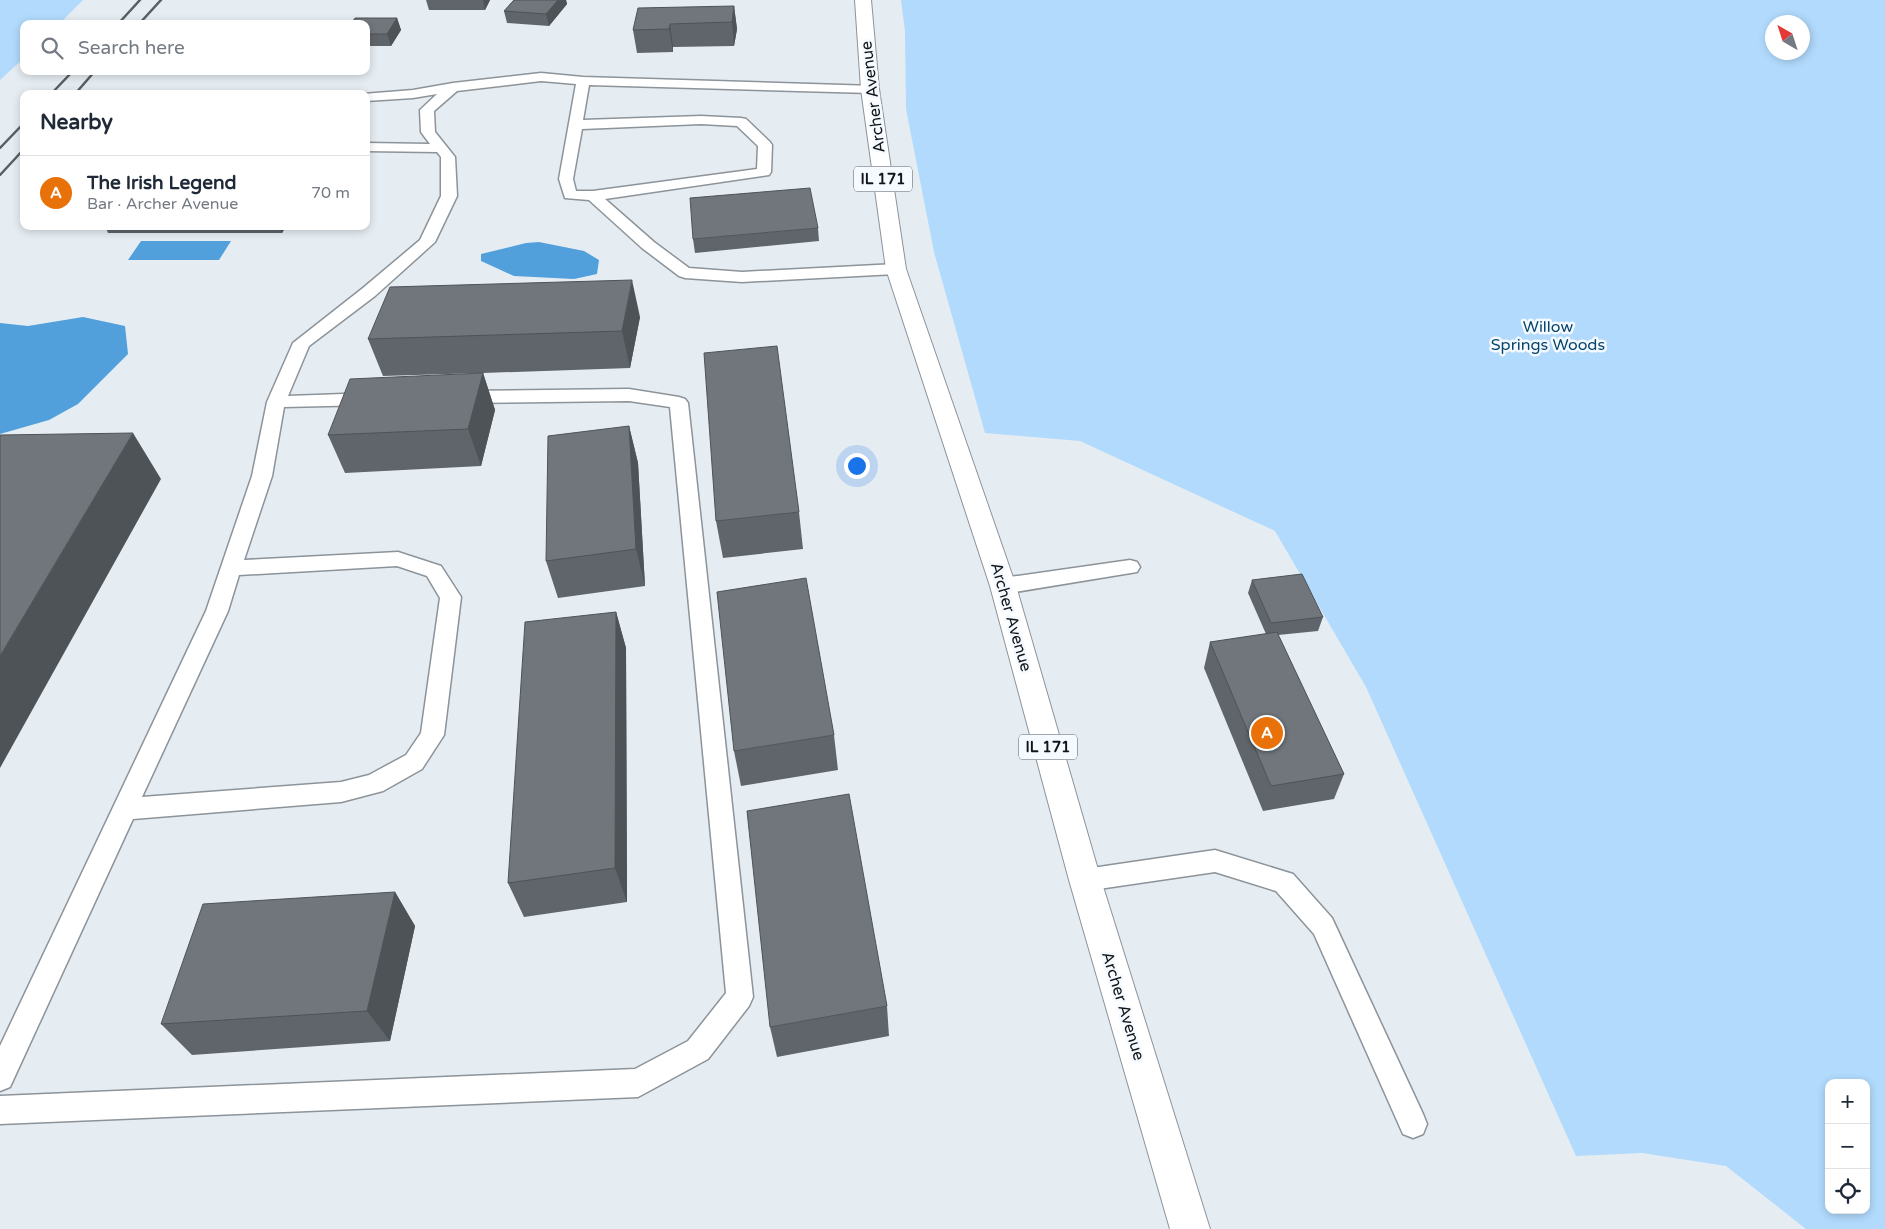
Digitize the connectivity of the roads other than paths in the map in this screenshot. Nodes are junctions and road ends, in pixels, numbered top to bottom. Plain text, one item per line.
1 (863, 0) edge
2 (583, 81) junction
3 (453, 87) junction
4 (870, 89) junction
5 (370, 96) edge
6 (575, 125) junction
7 (370, 147) edge
8 (440, 148) junction
9 (593, 196) junction
10 (896, 269) junction
11 (435, 398) edge
12 (396, 399) edge
13 (276, 402) junction
14 (1130, 567) dead end
15 (231, 568) junction
16 (1003, 586) junction
17 (125, 808) junction
18 (1085, 880) junction
19 (0, 1077) edge
20 (0, 1110) edge
21 (1412, 1124) dead end
22 (1190, 1229) edge

1 - 4 main road, Archer Avenue / IL 171
2 - 3 lane
2 - 4 lane
2 - 6 lane
3 - 5 lane
3 - 8 lane
4 - 10 main road, Archer Avenue / IL 171
6 - 9 lane
6 - 9 lane
7 - 8 lane
8 - 13 lane
9 - 10 lane
10 - 16 main road, Archer Avenue / IL 171
11 - 20 lane
12 - 13 lane
13 - 15 lane
14 - 16 lane
15 - 17 lane
15 - 17 lane
16 - 18 main road, Archer Avenue / IL 171
17 - 19 lane
18 - 21 lane
18 - 22 main road, Archer Avenue / IL 171

